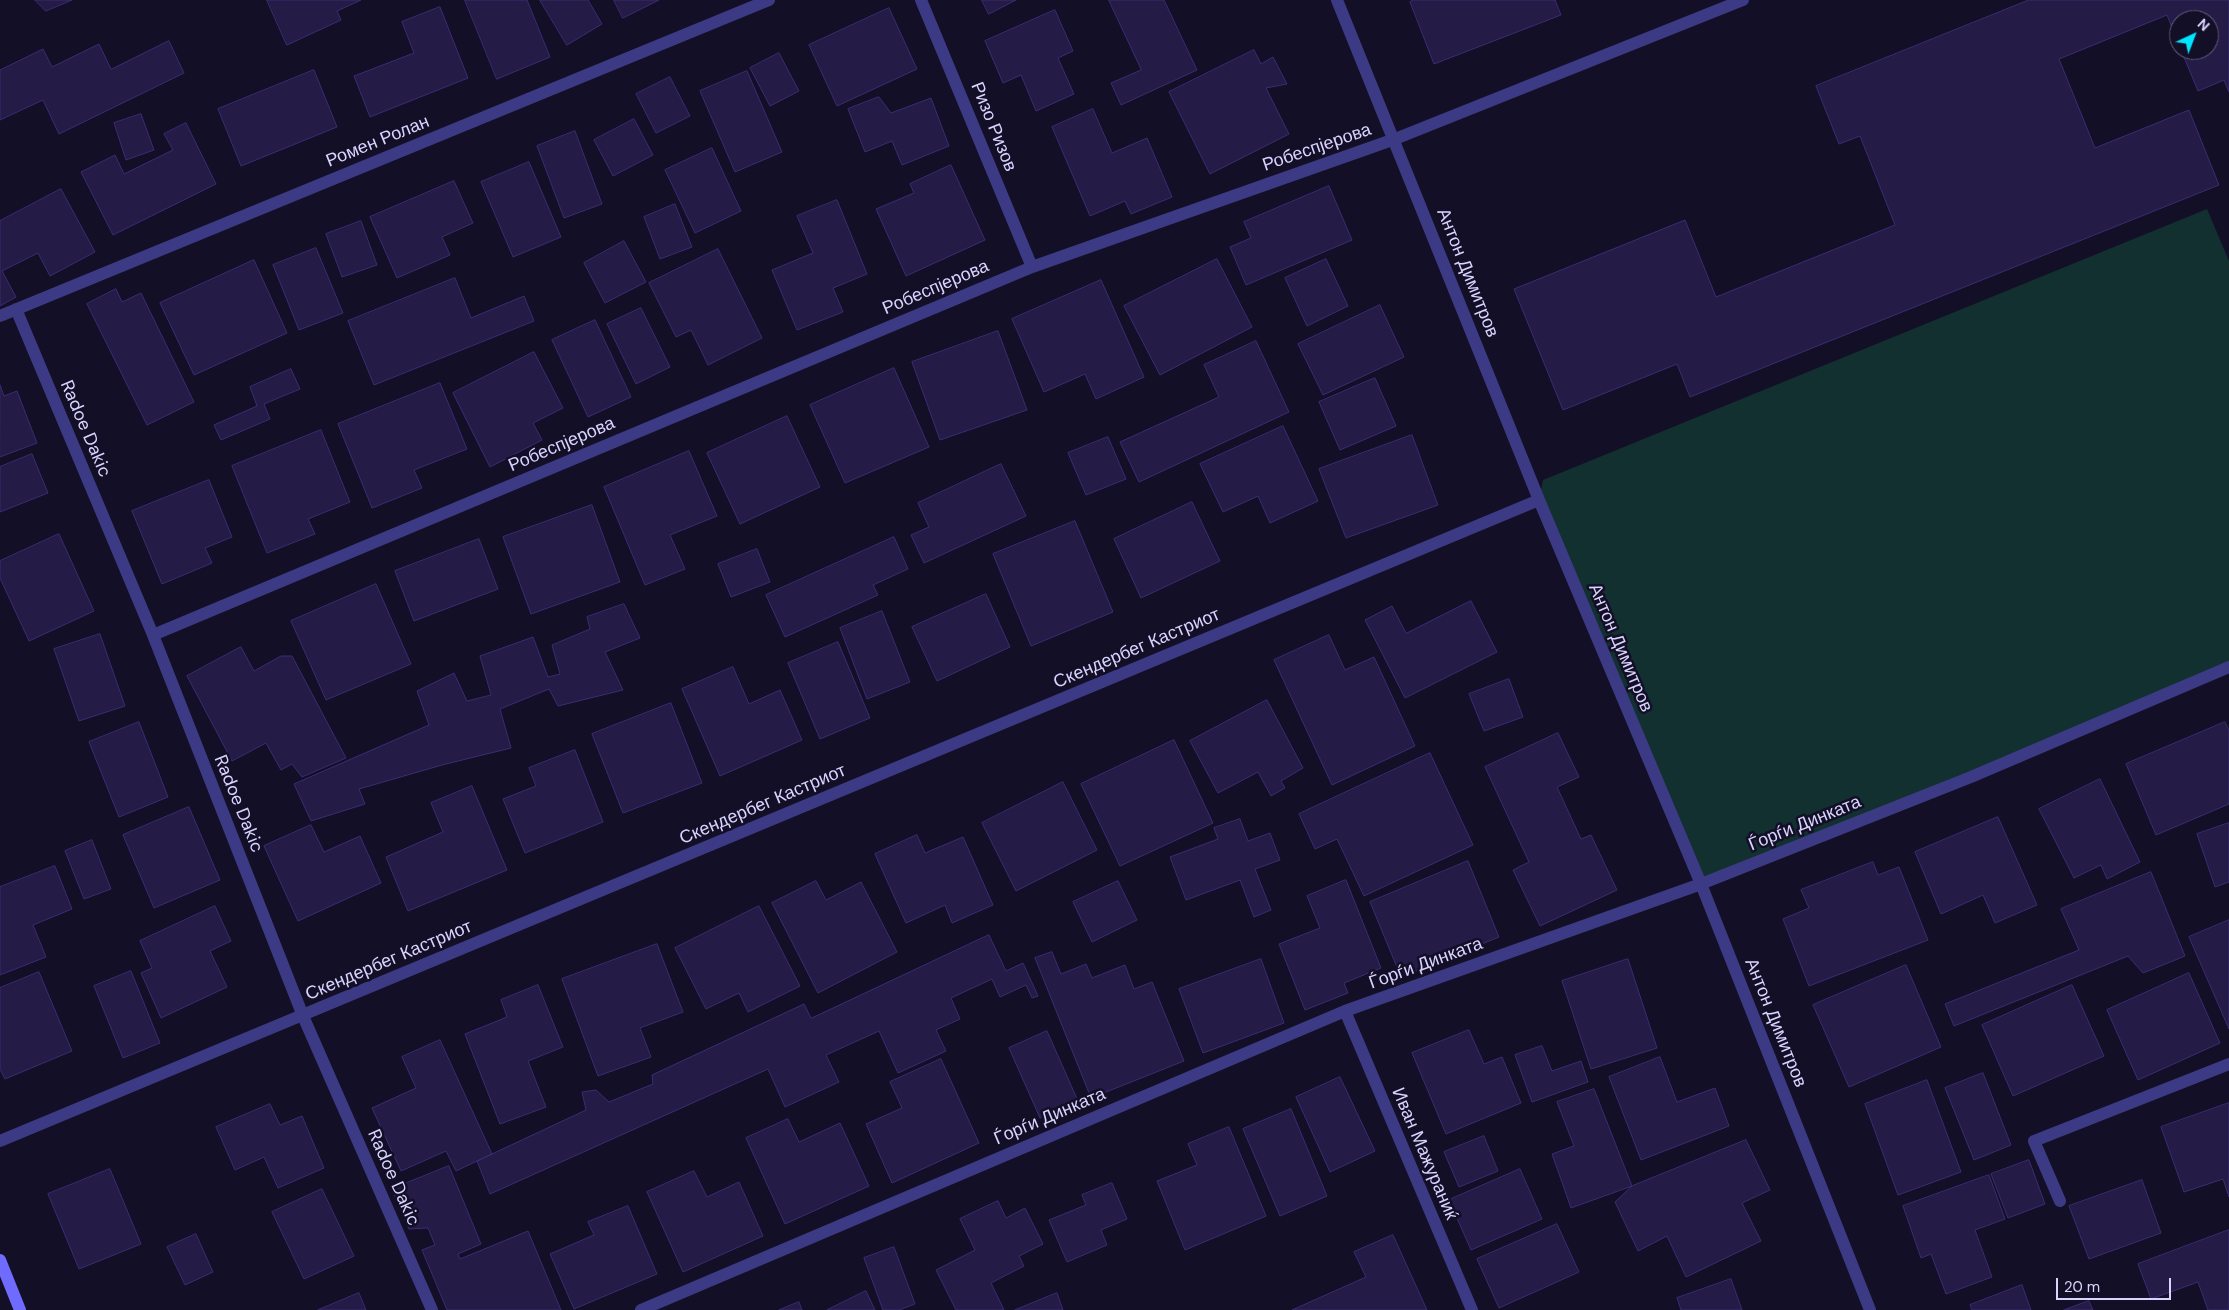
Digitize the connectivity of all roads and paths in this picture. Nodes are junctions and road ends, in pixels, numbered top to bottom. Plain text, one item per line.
1 (770, 0) edge
2 (921, 0) edge
3 (1337, 0) edge
4 (1743, 0) edge
5 (1395, 139) junction
6 (1032, 267) junction
7 (16, 309) junction
8 (0, 316) edge
9 (1539, 500) junction
10 (153, 635) junction
11 (2229, 667) edge
12 (1702, 884) junction
13 (1345, 1011) junction
14 (303, 1016) junction
15 (2229, 1064) edge
16 (0, 1141) edge
17 (2060, 1201) dead end
18 (0, 1260) edge
19 (20, 1310) edge
20 (432, 1310) edge
21 (640, 1310) edge
22 (1472, 1310) edge
23 (1870, 1310) edge

1 - 7 street, Ромен Ролан
2 - 6 street, Ризо Ризов
3 - 5 street, Антон Димитров
4 - 5 street, Робеспјерова
5 - 6 street, Робеспјерова
5 - 9 street, Антон Димитров
6 - 10 street, Робеспјерова
7 - 8 street, Ромен Ролан
7 - 10 street, Radoe Dakic
9 - 12 street, Антон Димитров
9 - 14 street, Скендербег Кастриот
10 - 14 street, Radoe Dakic
11 - 12 street, Ѓорѓи Динката
12 - 13 street, Ѓорѓи Динката
12 - 23 street, Антон Димитров
13 - 21 street, Ѓорѓи Динката
13 - 22 street, Иван Мажураниќ
14 - 16 street, Скендербег Кастриот
14 - 20 street, Radoe Dakic
15 - 17 street
18 - 19 street

